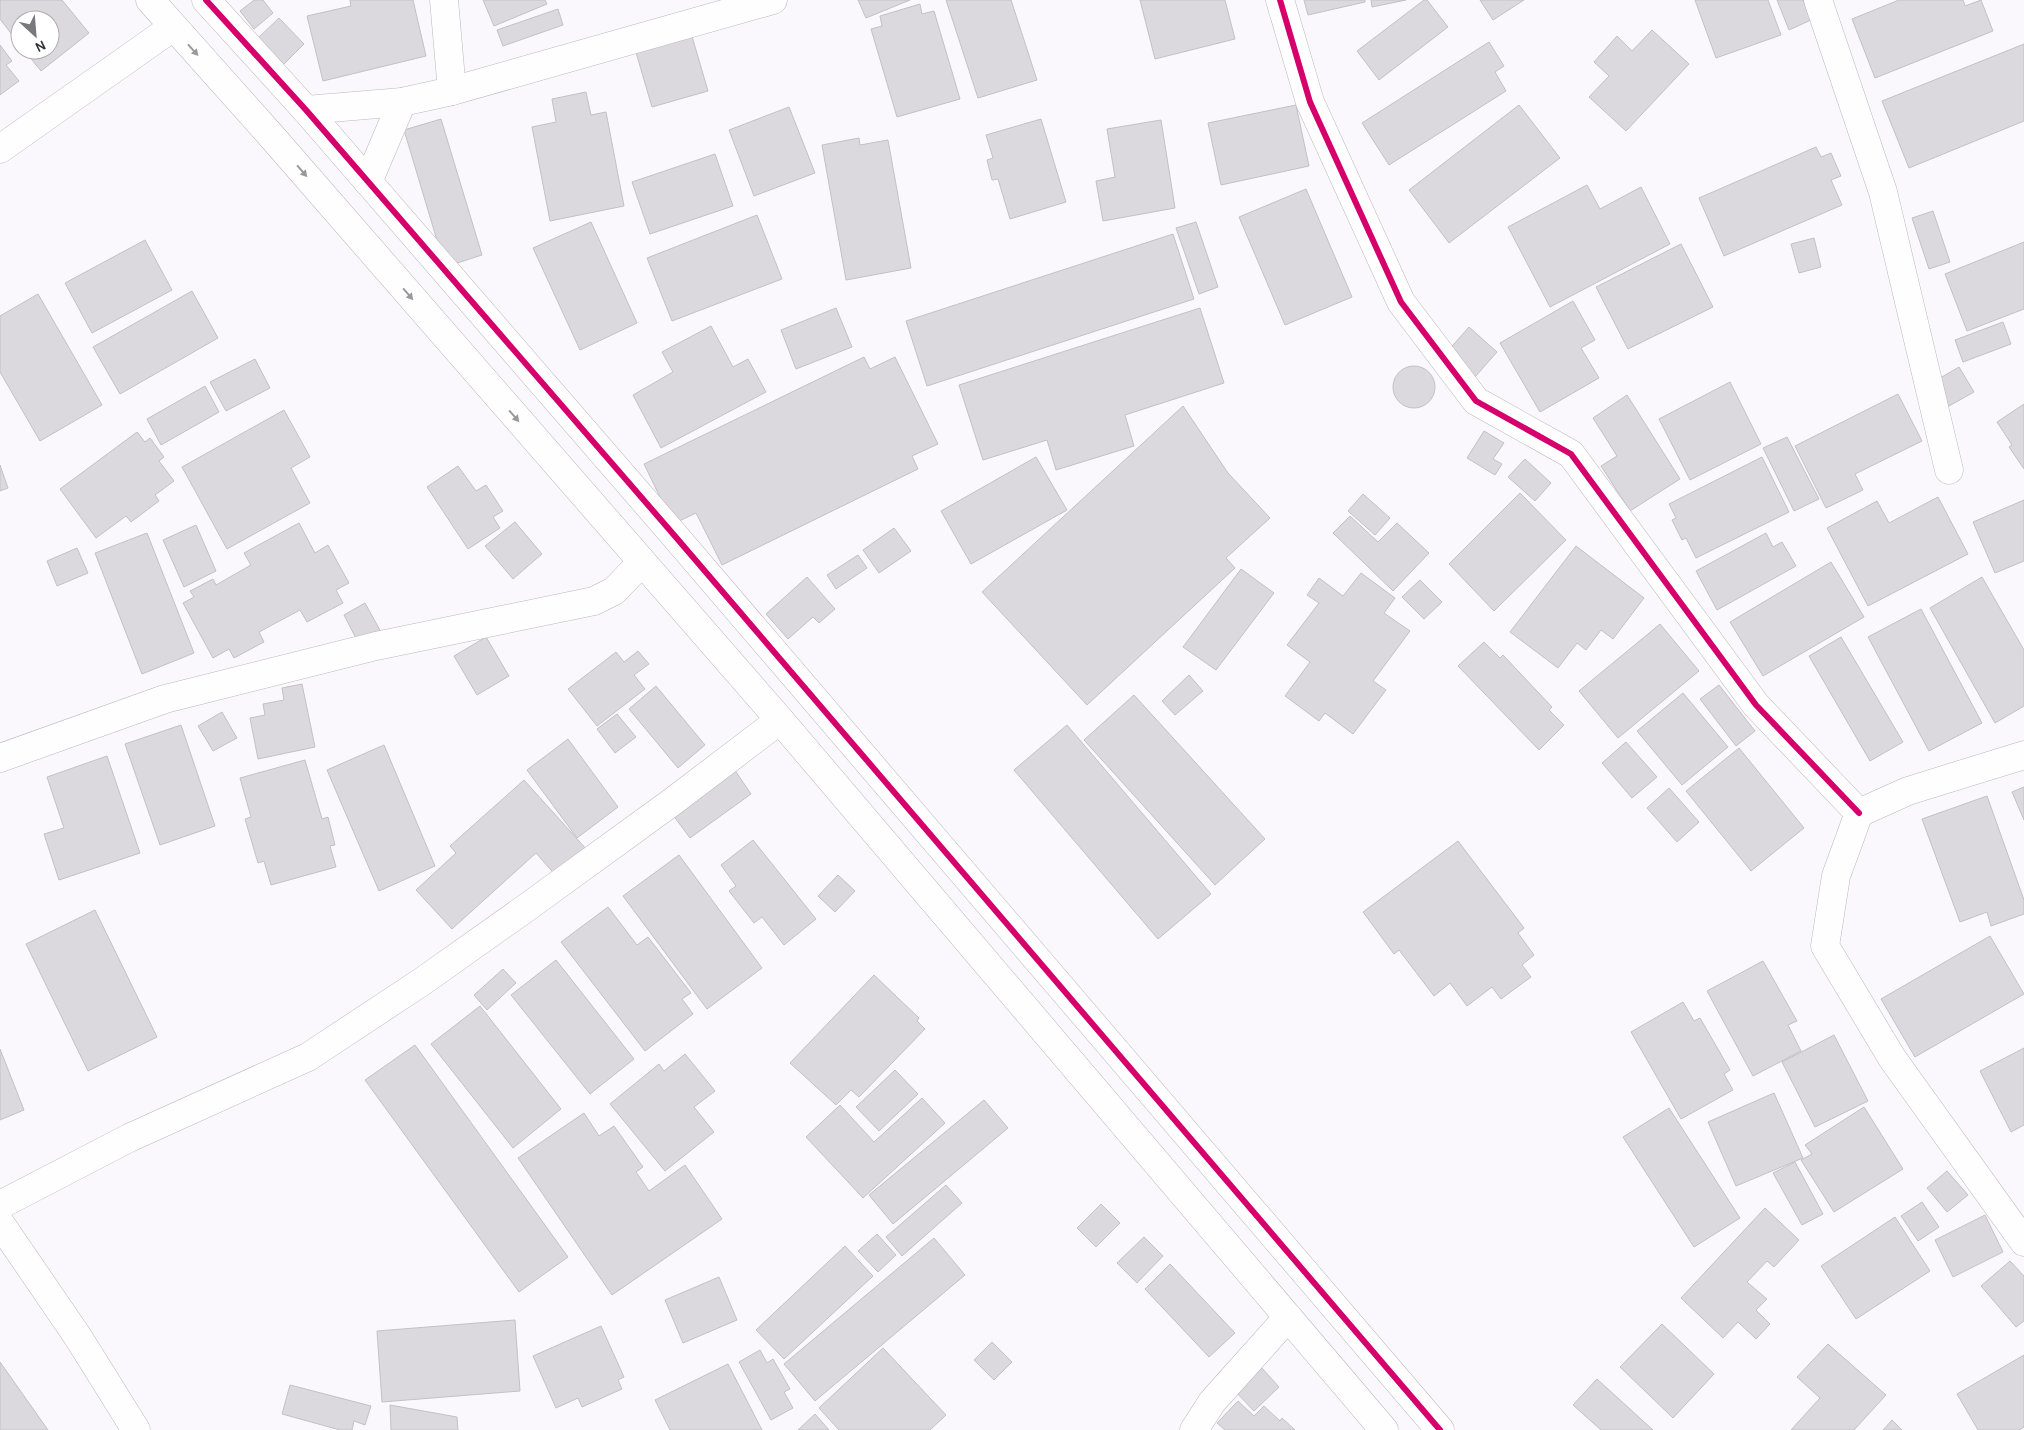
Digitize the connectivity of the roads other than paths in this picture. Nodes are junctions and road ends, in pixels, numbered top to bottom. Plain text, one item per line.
1 (150, 0) edge
2 (206, 0) edge
3 (444, 0) edge
4 (773, 0) edge
5 (1280, 0) edge
6 (1818, 0) edge
7 (173, 27) junction
8 (452, 91) junction
9 (402, 102) junction
10 (306, 110) junction
11 (0, 149) edge
12 (368, 182) junction
13 (1949, 470) dead end
14 (641, 563) junction
15 (780, 720) junction
16 (2024, 755) edge
17 (0, 758) edge
18 (1859, 813) junction
19 (0, 1205) edge
20 (0, 1223) edge
21 (2024, 1242) edge
22 (1288, 1316) junction
23 (136, 1430) edge
24 (1194, 1430) edge
25 (1384, 1430) edge
26 (1440, 1430) edge

1 - 7 street
2 - 10 street
3 - 8 street
4 - 8 street
5 - 18 street
6 - 13 street
7 - 11 street
7 -> 14 street
8 - 9 street
9 - 10 street
9 - 12 street
10 - 12 street
12 - 26 street
14 - 15 street
14 - 17 street
15 - 19 street
15 - 22 street
16 - 18 street
18 - 21 street
20 - 23 street
22 - 24 street
22 - 25 street

